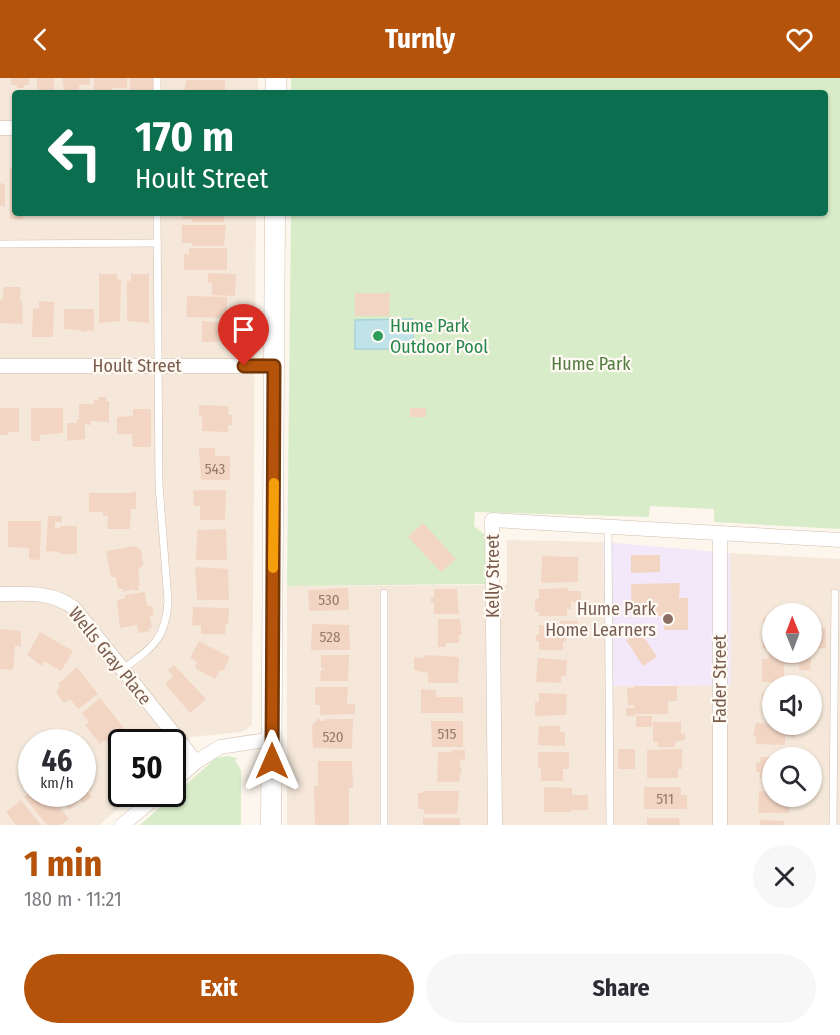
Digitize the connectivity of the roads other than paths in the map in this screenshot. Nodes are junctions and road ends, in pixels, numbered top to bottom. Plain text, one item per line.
1 (157, 216) edge
2 (275, 216) edge
3 (157, 243) junction
4 (0, 244) edge
5 (0, 366) edge
6 (159, 366) junction
7 (274, 366) junction
8 (608, 527) junction
9 (720, 534) junction
10 (840, 540) edge
11 (384, 593) dead end
12 (835, 593) dead end
13 (0, 594) edge
14 (123, 669) junction
15 (272, 739) junction
16 (196, 762) junction
17 (186, 771) edge
18 (144, 807) edge
19 (122, 825) edge
20 (271, 825) edge
21 (384, 825) edge
22 (495, 825) edge
23 (610, 825) edge
24 (720, 825) edge
25 (833, 825) edge

1 - 3 lane
2 - 7 main road
3 - 4 lane
3 - 6 lane
5 - 6 street, Hoult Street
6 - 7 street, Hoult Street
6 - 14 lane
7 - 15 main road
8 - 9 street, Kelly Street
8 - 22 street, Kelly Street
8 - 23 lane
9 - 10 street, Kelly Street
9 - 24 street, Fader Street
11 - 21 lane
12 - 25 lane
13 - 14 street, Wells Gray Place
14 - 16 street, Wells Gray Place
15 - 16 street
15 - 20 main road
16 - 17 street
18 - 19 street

